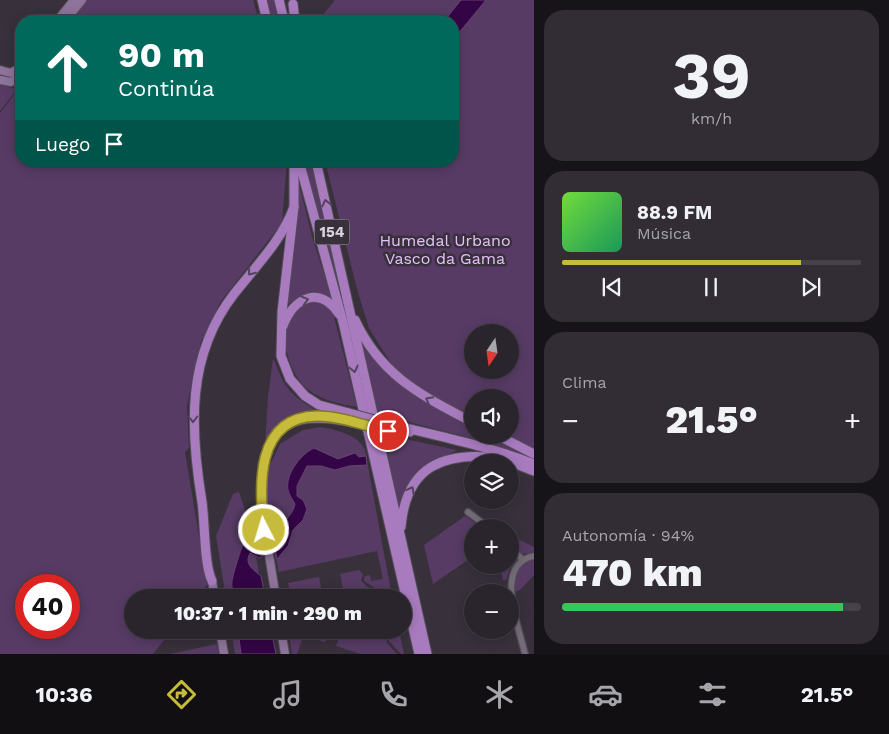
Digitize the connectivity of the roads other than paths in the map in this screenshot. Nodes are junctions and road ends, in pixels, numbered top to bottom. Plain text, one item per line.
1 (74, 0) edge
2 (82, 0) edge
3 (262, 0) edge
4 (280, 0) edge
5 (290, 1) edge
6 (62, 15) edge
7 (71, 15) edge
8 (266, 15) edge
9 (284, 15) edge
10 (287, 15) edge
11 (294, 15) edge
12 (0, 70) edge
13 (15, 71) edge
14 (0, 80) edge
15 (15, 80) edge
16 (294, 167) edge
17 (301, 167) edge
18 (317, 167) edge
19 (294, 207) junction
20 (348, 302) junction
21 (344, 322) junction
22 (280, 338) junction
23 (350, 418) junction
24 (464, 418) edge
25 (460, 442) junction
26 (515, 444) edge
27 (488, 454) edge
28 (534, 454) edge
29 (464, 456) edge
30 (534, 464) edge
31 (263, 465) joint
32 (519, 465) edge
33 (534, 471) edge
34 (468, 512) dead end
35 (477, 519) edge
36 (401, 537) junction
37 (534, 556) edge
38 (519, 557) edge
39 (522, 560) junction
40 (212, 581) joint
41 (213, 589) edge
42 (275, 589) edge
43 (222, 639) edge
44 (282, 639) edge
45 (224, 654) edge
46 (285, 654) edge
47 (419, 654) edge
48 (428, 654) edge
49 (525, 654) edge

1 - 6 street
2 - 7 street
3 - 8 main road
4 - 9 main road
5 - 10 main road
5 - 11 main road
12 - 13 street
14 - 15 street
16 - 19 main road
17 - 21 main road, 154
20 -> 18 main road, 154
19 - 22 main road
19 -> 40 main road
24 -> 20 main road
20 - 36 main road, 154
22 -> 21 main road
21 -> 47 main road, 154
22 - 23 main road
23 - 25 main road, bridge
23 - 31 main road
25 - 27 main road
25 - 30 main road
26 - 28 main road
36 -> 29 main road
31 - 42 street
32 - 33 main road
34 - 35 street
36 - 48 main road
37 - 39 street
38 - 39 street
39 - 49 street
40 - 41 street
43 - 45 street
44 - 46 street

